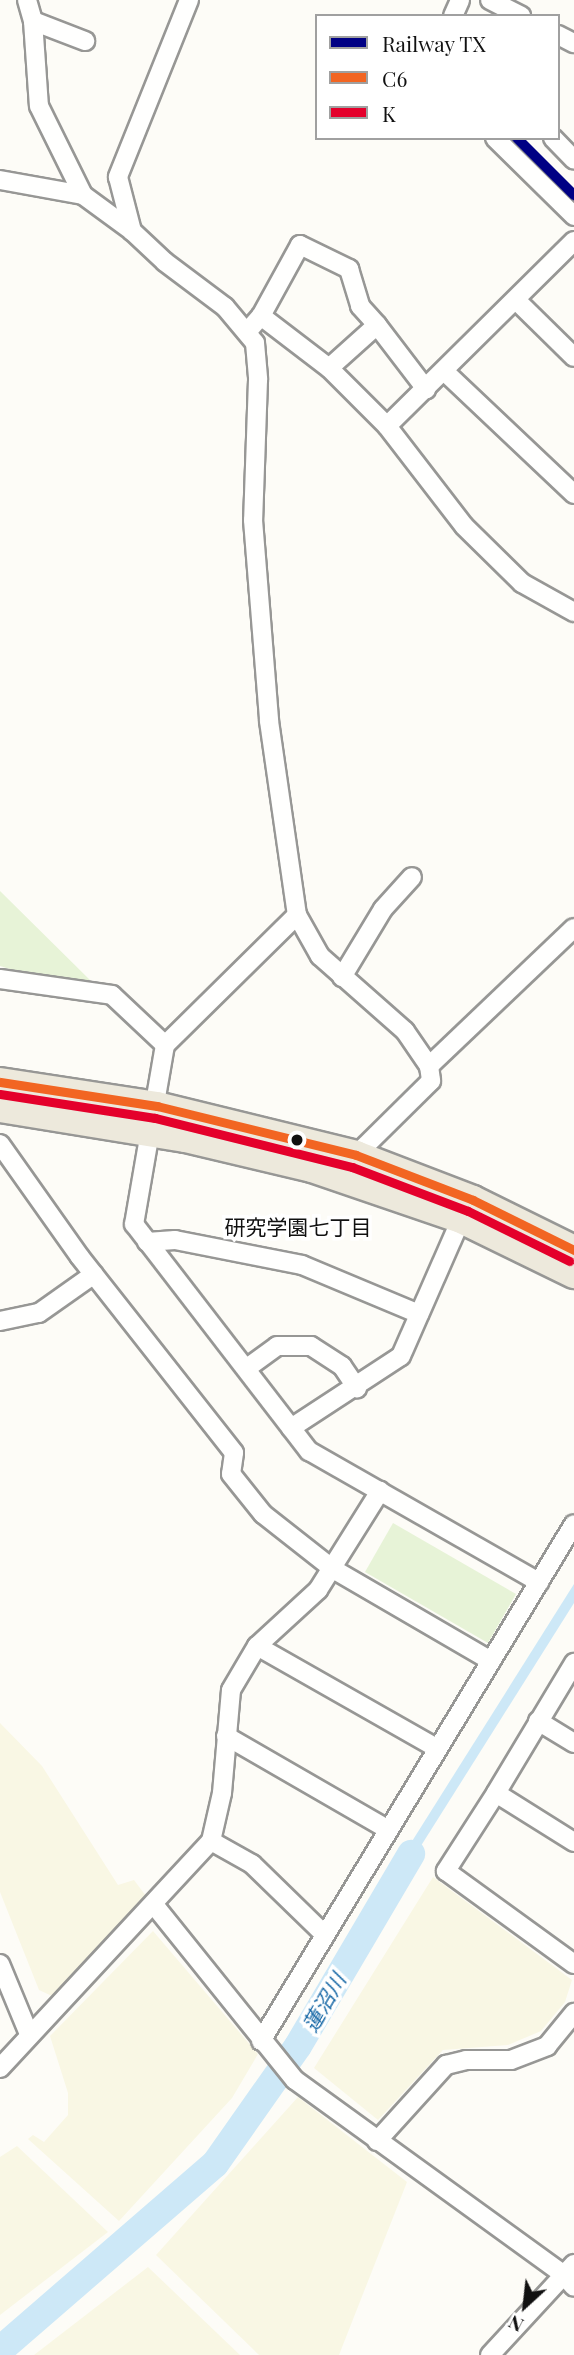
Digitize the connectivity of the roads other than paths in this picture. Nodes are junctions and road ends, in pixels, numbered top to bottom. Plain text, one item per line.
1 (27, 0) edge
2 (189, 0) edge
3 (490, 0) edge
4 (517, 14) edge
5 (33, 21) junction
6 (85, 41) dead end
7 (497, 140) edge
8 (555, 140) edge
9 (574, 160) edge
10 (9, 181) edge
11 (0, 191) edge
12 (83, 195) junction
13 (574, 216) edge
14 (132, 231) junction
15 (574, 241) edge
16 (516, 300) junction
17 (261, 316) junction
18 (377, 325) junction
19 (247, 331) junction
20 (574, 358) edge
21 (329, 368) junction
22 (444, 371) junction
23 (426, 389) junction
24 (387, 426) junction
25 (574, 494) edge
26 (574, 612) edge
27 (412, 877) dead end
28 (297, 915) junction
29 (574, 928) edge
30 (342, 977) junction
31 (0, 979) edge
32 (165, 1045) junction
33 (429, 1066) junction
34 (0, 1082) edge
35 (0, 1108) edge
36 (154, 1119) junction
37 (0, 1144) edge
38 (356, 1155) junction
39 (461, 1219) junction
40 (147, 1242) junction
41 (574, 1250) edge
42 (94, 1273) junction
43 (574, 1274) edge
44 (419, 1314) junction
45 (0, 1321) edge
46 (247, 1368) junction
47 (357, 1388) junction
48 (291, 1428) junction
49 (380, 1491) junction
50 (574, 1524) edge
51 (333, 1569) junction
52 (539, 1582) junction
53 (257, 1646) junction
54 (491, 1661) junction
55 (574, 1663) edge
56 (538, 1721) junction
57 (226, 1736) junction
58 (574, 1743) edge
59 (438, 1749) junction
60 (496, 1793) junction
61 (389, 1830) junction
62 (211, 1841) junction
63 (574, 1842) edge
64 (155, 1906) junction
65 (326, 1935) junction
66 (0, 1964) edge
67 (574, 1964) edge
68 (574, 2013) edge
69 (29, 2034) junction
70 (266, 2047) junction
71 (0, 2067) edge
72 (377, 2141) junction
73 (568, 2269) edge
74 (574, 2287) edge
75 (490, 2355) edge

1 - 5 street
2 - 14 street
3 - 4 street
5 - 6 street
5 - 12 street
7 - 13 street
8 - 9 street
10 - 11 street
10 - 12 street
12 - 14 street
14 - 19 street
15 - 16 street
16 - 20 street
16 - 22 street
17 - 18 street
17 - 19 street
17 - 21 street
18 - 21 street
18 - 23 street
19 - 28 street
21 - 24 street
22 - 23 street
22 - 25 street
23 - 24 street
24 - 26 street
27 - 30 street
28 - 30 street
28 - 32 street
29 - 33 street
30 - 33 street
31 - 32 street
32 - 36 street
33 - 38 street
34 - 36 main road
35 - 36 main road
36 - 38 main road
36 - 39 main road
36 - 40 street
37 - 42 street
38 - 41 main road
39 - 43 main road
39 - 44 street
40 - 44 street
40 - 46 street
42 - 45 street
42 - 51 street
44 - 47 street
46 - 47 street
46 - 48 street
47 - 48 street
48 - 49 street
49 - 51 street
49 - 52 street
50 - 52 street
51 - 53 street
51 - 54 street
52 - 54 street
53 - 57 street
53 - 59 street
54 - 59 street
55 - 56 street
56 - 58 street
56 - 60 street
57 - 61 street
57 - 62 street
59 - 61 street
60 - 63 street
60 - 67 street
61 - 65 street
62 - 64 street
62 - 65 street
64 - 69 street
64 - 70 street
65 - 70 street
66 - 69 street
68 - 72 street
69 - 71 street
70 - 72 street
72 - 73 street
73 - 74 street
73 - 75 street

